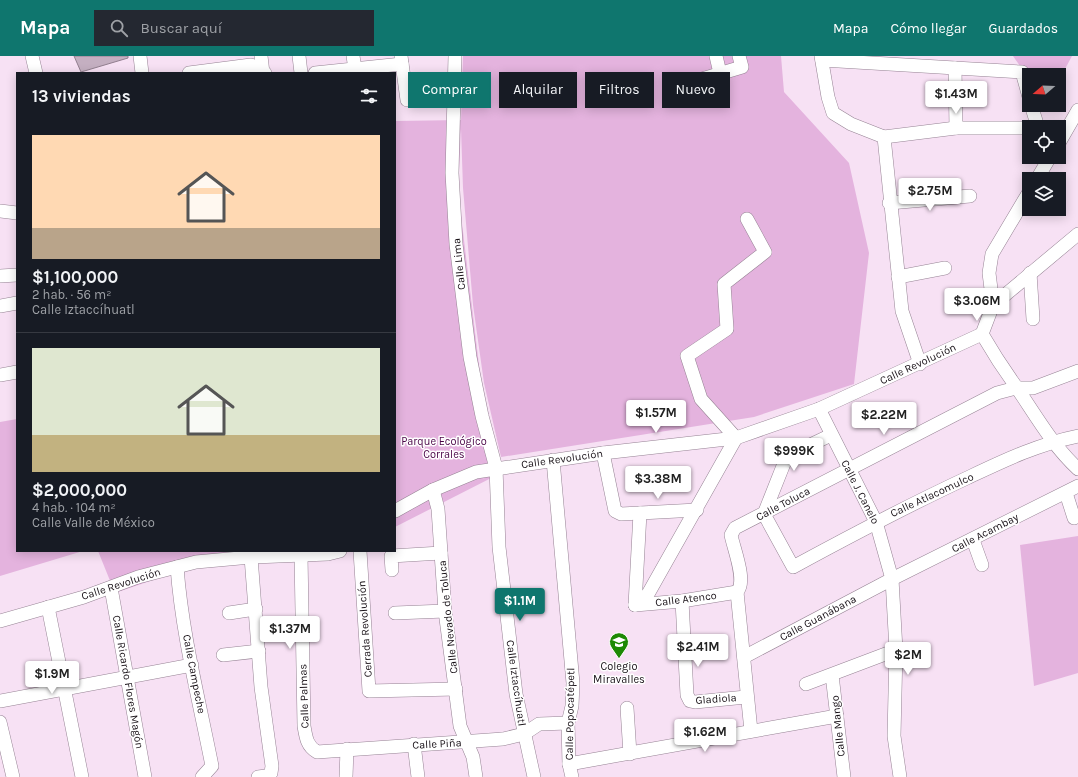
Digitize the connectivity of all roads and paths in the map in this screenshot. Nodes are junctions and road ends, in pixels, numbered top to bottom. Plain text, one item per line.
1 (32, 56) edge
2 (140, 56) edge
3 (261, 56) edge
4 (299, 56) edge
5 (353, 56) edge
6 (455, 56) edge
7 (716, 56) edge
8 (739, 56) edge
9 (822, 58) edge
10 (401, 60) edge
11 (955, 68) junction
12 (355, 70) junction
13 (36, 72) edge
14 (142, 72) edge
15 (196, 72) edge
16 (262, 72) edge
17 (264, 72) edge
18 (301, 72) edge
19 (328, 72) edge
20 (720, 72) edge
21 (724, 72) edge
22 (1022, 72) edge
23 (406, 100) dead end
24 (1078, 110) edge
25 (956, 128) junction
26 (1022, 128) edge
27 (1066, 130) edge
28 (884, 137) junction
29 (970, 196) dead end
30 (889, 203) junction
31 (1022, 204) edge
32 (0, 211) edge
33 (16, 213) edge
34 (747, 219) dead end
35 (1078, 234) edge
36 (946, 268) dead end
37 (1030, 273) junction
38 (16, 275) edge
39 (0, 276) edge
40 (898, 278) junction
41 (16, 303) edge
42 (993, 305) junction
43 (0, 306) edge
44 (1033, 319) dead end
45 (982, 334) junction
46 (920, 364) junction
47 (16, 372) edge
48 (1078, 372) edge
49 (0, 375) edge
50 (1016, 388) junction
51 (819, 409) junction
52 (831, 435) junction
53 (1078, 436) edge
54 (736, 438) junction
55 (1053, 441) junction
56 (603, 453) junction
57 (553, 460) junction
58 (496, 468) junction
59 (848, 469) junction
60 (1078, 469) edge
61 (1078, 486) edge
62 (433, 490) junction
63 (1066, 493) junction
64 (396, 510) edge
65 (697, 510) junction
66 (640, 513) junction
67 (764, 514) junction
68 (1074, 518) dead end
69 (876, 522) junction
70 (973, 540) junction
71 (336, 552) edge
72 (360, 552) edge
73 (441, 553) junction
74 (301, 555) junction
75 (251, 557) junction
76 (982, 565) dead end
77 (177, 567) junction
78 (392, 570) dead end
79 (892, 579) junction
80 (111, 588) junction
81 (737, 592) junction
82 (682, 601) junction
83 (635, 605) junction
84 (48, 608) junction
85 (256, 609) junction
86 (445, 611) junction
87 (229, 613) dead end
88 (395, 613) dead end
89 (0, 621) edge
90 (259, 650) junction
91 (896, 650) junction
92 (223, 656) dead end
93 (744, 657) junction
94 (192, 665) junction
95 (832, 675) junction
96 (128, 676) junction
97 (806, 684) dead end
98 (64, 688) junction
99 (456, 689) junction
100 (746, 697) junction
101 (0, 701) edge
102 (627, 708) dead end
103 (837, 716) junction
104 (0, 722) edge
105 (568, 723) junction
106 (751, 731) junction
107 (524, 734) junction
108 (307, 742) joint
109 (468, 742) junction
110 (414, 744) junction
111 (347, 749) junction
112 (630, 754) junction
113 (570, 771) edge
114 (8, 772) edge
115 (840, 776) edge
116 (82, 777) edge
117 (145, 777) edge
118 (202, 777) edge
119 (258, 777) edge
120 (346, 777) edge
121 (418, 777) edge
122 (476, 777) edge
123 (534, 777) edge
124 (900, 777) edge

1 - 13 street
2 - 14 street
3 - 17 street
4 - 18 street
5 - 12 street
6 - 58 street, Calle Lima
7 - 20 street
8 - 21 street
9 - 11 street
9 - 28 street
10 - 12 street
10 - 23 street
11 - 22 street
11 - 25 street
12 - 19 street
15 - 16 street
24 - 27 street
25 - 26 street
25 - 28 street
28 - 30 street
29 - 30 street
30 - 40 street
31 - 42 street
32 - 33 street
34 - 54 street
35 - 37 street
36 - 40 street
37 - 42 street
37 - 44 street
38 - 39 street
40 - 46 street
41 - 43 street
42 - 45 street
45 - 46 street, Calle Revolución
45 - 50 street
46 - 51 street, Calle Revolución
47 - 49 street
48 - 50 street
50 - 55 street
50 - 59 street, Calle Toluca
51 - 52 street, Calle J. Canelo
51 - 54 street, Calle Revolución
52 - 59 street, Calle J. Canelo
52 - 67 street
53 - 55 street, Calle Atlacomulco
54 - 56 street, Calle Revolución
54 - 65 street
55 - 60 street
55 - 69 street, Calle Atlacomulco
56 - 57 street, Calle Revolución
56 - 66 street
57 - 58 street, Calle Revolución
57 - 105 street, Calle Popocatépetl
58 - 62 street, Calle Revolución
58 - 107 street, Calle Iztaccíhuatl
59 - 67 street, Calle Toluca
59 - 69 street, Calle J. Canelo
61 - 63 street, Calle Acambay
62 - 64 street, Calle Revolución
62 - 73 street, Calle Nevado de Toluca
63 - 68 street
63 - 70 street, Calle Acambay
65 - 66 street
65 - 83 street
66 - 83 street
67 - 69 street, Calle Atlacomulco
67 - 81 street, Calle Toluca
69 - 79 street, Calle J. Canelo
70 - 76 street
70 - 79 street, Calle Acambay
71 - 74 street, Calle Revolución
72 - 99 street, Cerrada Revolución
73 - 78 street
73 - 86 street, Calle Nevado de Toluca
74 - 75 street, Calle Revolución
74 - 108 street, Calle Palmas
75 - 77 street, Calle Revolución
75 - 85 street
77 - 80 street, Calle Revolución
77 - 94 street, Calle Campeche
79 - 91 street, Calle J. Canelo
79 - 93 street, Calle Guanábana
80 - 84 street, Calle Revolución
80 - 96 street, Calle Ricardo Flores Magón
81 - 82 street, Calle Atenco
81 - 93 street, Calle Toluca
82 - 83 street, Calle Atenco
82 - 100 street, Gladiola
84 - 89 street, Calle Revolución
84 - 98 street
85 - 87 street
85 - 90 street
86 - 88 street
86 - 99 street, Calle Nevado de Toluca
90 - 92 street
90 - 119 street
91 - 95 street
91 - 124 street, Calle J. Canelo
93 - 100 street, Calle Toluca
94 - 96 street
94 - 118 street, Calle Campeche
95 - 97 street
95 - 103 street, Calle Mango
96 - 98 street
96 - 117 street, Calle Ricardo Flores Magón
98 - 101 street
98 - 116 street
99 - 109 street, Calle Nevado de Toluca
100 - 106 street, Calle Toluca
102 - 112 street
103 - 106 street
103 - 115 street, Calle Mango
104 - 114 street
105 - 107 street, Calle Piña
105 - 113 street, Calle Popocatépetl
106 - 112 street
107 - 109 street, Calle Piña
107 - 123 street, Calle Iztaccíhuatl
108 - 111 street, Calle Piña
109 - 110 street, Calle Piña
109 - 122 street, Calle Nevado de Toluca
110 - 111 street, Calle Piña
110 - 121 street
111 - 120 street
112 - 113 street

